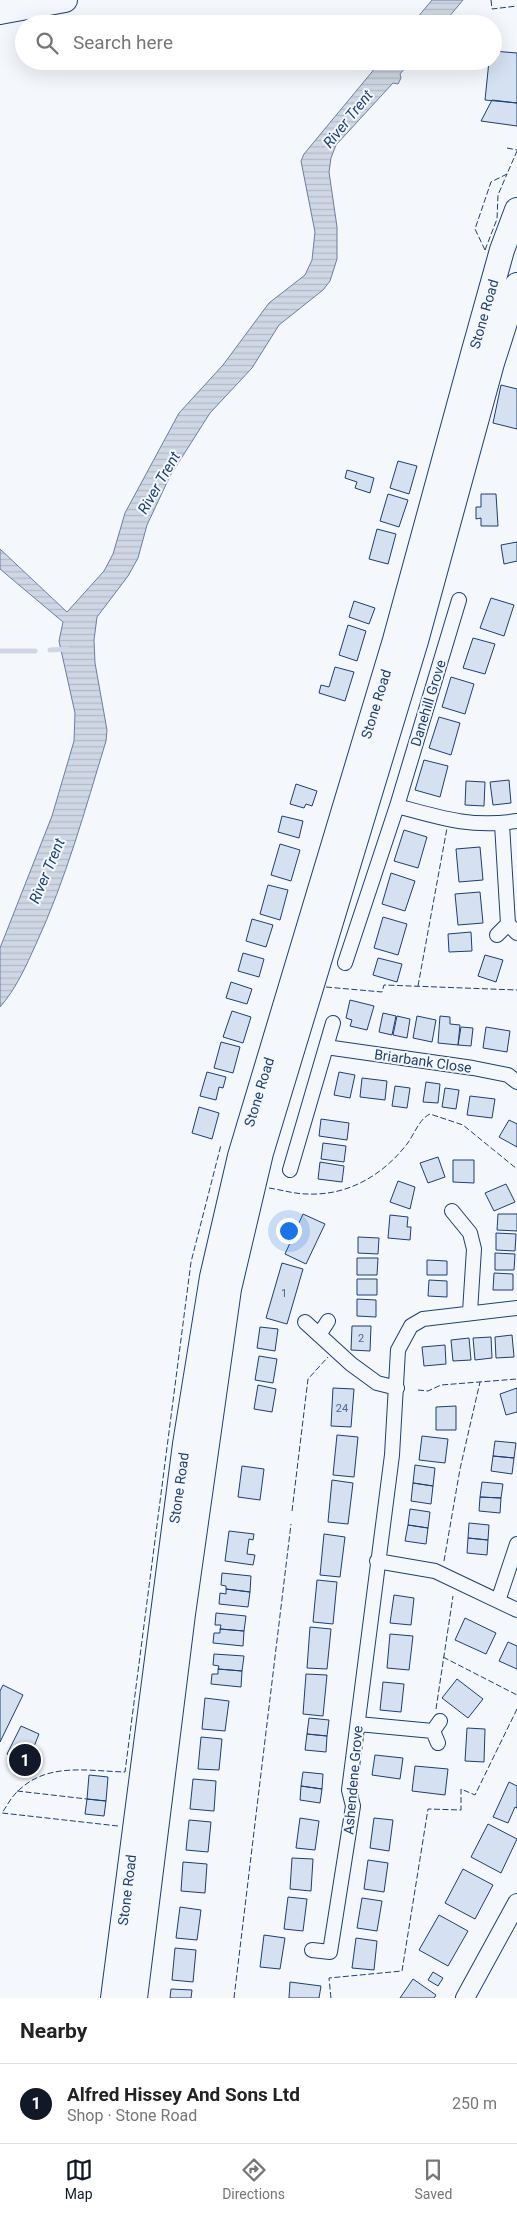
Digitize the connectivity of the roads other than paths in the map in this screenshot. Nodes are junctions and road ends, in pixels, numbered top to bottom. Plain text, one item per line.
1 (65, 0) edge
2 (0, 12) edge
3 (517, 213) edge
4 (517, 285) edge
5 (461, 607) dead end
6 (397, 806) junction
7 (517, 821) edge
8 (502, 824) junction
9 (512, 928) edge
10 (497, 935) dead end
11 (351, 960) dead end
12 (333, 1023) dead end
13 (326, 1047) junction
14 (517, 1082) edge
15 (290, 1170) dead end
16 (452, 1211) dead end
17 (517, 1308) edge
18 (470, 1312) junction
19 (328, 1321) dead end
20 (305, 1322) dead end
21 (319, 1335) junction
22 (397, 1388) junction
23 (202, 1403) junction
24 (517, 1544) edge
25 (377, 1561) junction
26 (498, 1601) junction
27 (517, 1610) edge
28 (358, 1724) junction
29 (437, 1732) dead end
30 (517, 1903) edge
31 (312, 1950) dead end
32 (113, 1998) edge
33 (135, 1998) edge
34 (465, 1998) edge

1 - 2 highway
3 - 23 highway, Stone Road
4 - 23 highway, Stone Road
5 - 6 street, Danehill Grove
6 - 8 street
6 - 11 street, Danehill Grove
7 - 8 street
8 - 9 street
9 - 10 street
12 - 13 street
13 - 14 street, Briarbank Close
13 - 15 street
16 - 18 street
17 - 18 street, Ashendene Grove
18 - 22 street, Ashendene Grove
19 - 21 street
20 - 21 street
21 - 22 street
22 - 25 street, Ashendene Grove
23 - 32 highway, Stone Road
23 - 33 highway, Stone Road
24 - 26 street
25 - 26 street
25 - 28 street, Ashendene Grove
26 - 27 street
28 - 29 street
28 - 31 street, Ashendene Grove
30 - 34 street

